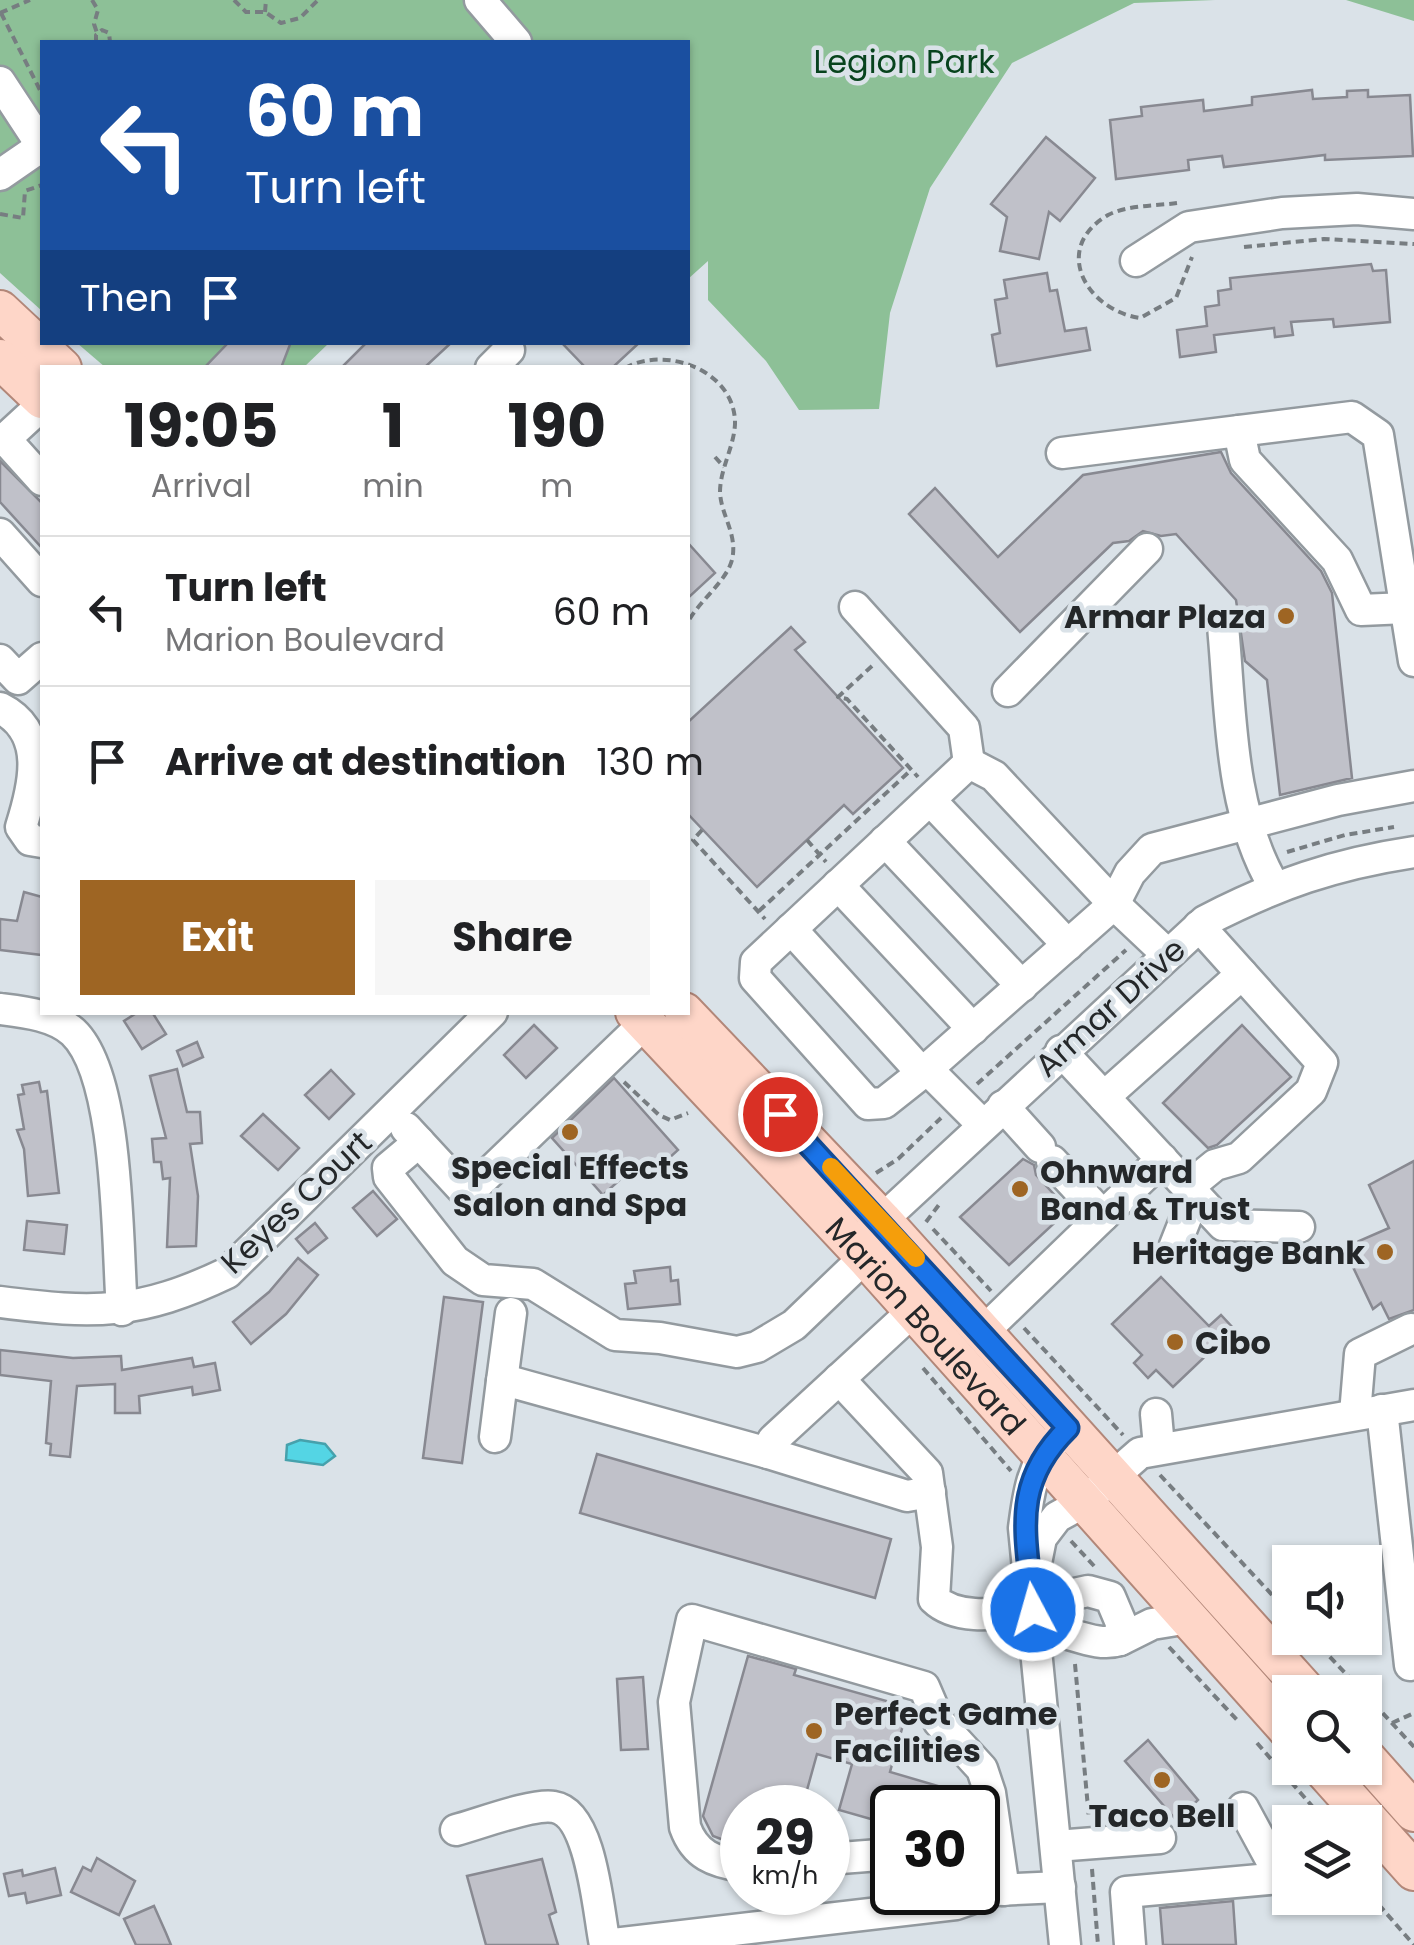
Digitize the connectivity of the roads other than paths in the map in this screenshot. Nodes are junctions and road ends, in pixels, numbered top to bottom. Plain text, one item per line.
1 (480, 0) edge
2 (514, 40) edge
3 (0, 82) edge
4 (40, 143) edge
5 (40, 147) edge
6 (0, 175) edge
7 (1414, 214) edge
8 (1136, 261) dead end
9 (0, 310) edge
10 (0, 359) edge
11 (59, 365) edge
12 (40, 400) edge
13 (40, 404) edge
14 (1239, 432) junction
15 (2, 436) edge
16 (1062, 454) dead end
17 (40, 478) edge
18 (0, 534) edge
19 (1147, 549) dead end
20 (40, 579) edge
21 (855, 607) dead end
22 (1406, 608) junction
23 (1223, 626) dead end
24 (0, 660) edge
25 (40, 660) edge
26 (1414, 661) edge
27 (1008, 691) dead end
28 (0, 708) edge
29 (969, 763) junction
30 (39, 786) edge
31 (1414, 786) edge
32 (932, 797) junction
33 (1248, 823) junction
34 (885, 841) junction
35 (40, 842) edge
36 (1414, 852) edge
37 (838, 885) junction
38 (1274, 886) junction
39 (1114, 904) junction
40 (1199, 926) junction
41 (786, 933) junction
42 (1068, 945) junction
43 (1167, 954) junction
44 (1242, 974) junction
45 (1022, 986) junction
46 (0, 1009) edge
47 (489, 1015) edge
48 (687, 1015) edge
49 (640, 1018) edge
50 (973, 1029) junction
51 (1061, 1051) junction
52 (925, 1071) junction
53 (1104, 1097) junction
54 (390, 1112) junction
55 (993, 1116) junction
56 (418, 1142) junction
57 (1162, 1159) junction
58 (1192, 1191) junction
59 (1103, 1216) junction
60 (1300, 1227) dead end
61 (880, 1234) junction
62 (1174, 1248) dead end
63 (0, 1302) edge
64 (122, 1310) junction
65 (511, 1314) dead end
66 (994, 1319) junction
67 (902, 1321) junction
68 (1411, 1329) dead end
69 (839, 1378) junction
70 (502, 1381) junction
71 (1414, 1404) edge
72 (1369, 1412) junction
73 (1156, 1414) dead end
74 (494, 1437) dead end
75 (1055, 1441) junction
76 (768, 1453) junction
77 (1136, 1458) junction
78 (930, 1492) junction
79 (1069, 1512) junction
80 (1033, 1608) junction
81 (1189, 1618) junction
82 (1120, 1640) junction
83 (1410, 1664) dead end
84 (1295, 1675) edge
85 (1272, 1712) edge
86 (1382, 1770) edge
87 (987, 1785) edge
88 (1335, 1785) edge
89 (1407, 1790) edge
90 (1351, 1805) edge
91 (1382, 1807) edge
92 (1243, 1808) dead end
93 (456, 1830) dead end
94 (1160, 1838) dead end
95 (1382, 1839) edge
96 (1056, 1846) junction
97 (1272, 1853) edge
98 (720, 1860) edge
99 (1414, 1872) edge
100 (1272, 1876) edge
101 (1000, 1880) edge
102 (1060, 1886) junction
103 (870, 1914) edge
104 (1065, 1945) edge
105 (1130, 1945) edge

1 - 2 street
3 - 4 street
5 - 6 street
7 - 8 street
9 - 11 main road
10 - 12 main road
13 - 15 street
14 - 16 street
14 - 22 street
14 - 22 street
15 - 17 street
18 - 20 street
19 - 27 street
21 - 29 street
22 - 26 street
23 - 33 street
24 - 25 street
28 - 30 street
29 - 32 street
29 - 39 street
30 - 35 street
31 - 33 street
32 - 34 street
32 - 42 street
33 - 38 street
33 - 39 street
34 - 37 street
34 - 45 street
36 - 38 street, Armar Drive
37 - 41 street
37 - 50 street
38 - 40 street, Armar Drive
39 - 42 street
39 - 43 street
40 - 43 street, Armar Drive
40 - 44 street
41 - 52 street
41 - 52 street
42 - 45 street
43 - 51 street, Armar Drive
44 - 53 street
44 - 58 street
45 - 50 street
46 - 64 street
47 - 54 street, Keyes Court
48 - 61 main road, Marion Boulevard
49 - 56 street
49 - 61 main road, Marion Boulevard
50 - 52 street
51 - 53 street
51 - 55 street, Armar Drive
52 - 55 street
53 - 57 street
54 - 56 street
54 - 64 street, Keyes Court
55 - 59 street
55 - 61 street, Armar Drive
56 - 61 street, Armar Drive
57 - 58 street
57 - 59 street
58 - 60 street
58 - 62 street
59 - 66 street
61 - 66 main road, Marion Boulevard
61 - 67 main road, Marion Boulevard
63 - 64 street, Keyes Court
65 - 70 street
66 - 75 main road, Marion Boulevard
67 - 69 street
67 - 75 main road, Marion Boulevard
68 - 72 street
69 - 76 street
69 - 78 street
70 - 74 street
70 - 76 street
71 - 72 street
72 - 77 street
72 - 83 street
73 - 77 street
75 - 77 main road, Marion Boulevard
75 - 79 main road, Marion Boulevard
75 - 80 street
76 - 78 street
77 - 79 street
77 - 84 main road, Marion Boulevard
78 - 80 street
79 - 80 street
79 - 81 main road, Marion Boulevard
80 - 82 street
80 - 82 street
80 - 96 street
81 - 82 street
81 - 85 main road, Marion Boulevard
86 - 89 main road
87 - 98 street
88 - 90 main road
89 - 91 street
92 - 97 street
93 - 103 street
94 - 96 street
95 - 99 main road
96 - 102 street
100 - 105 street
101 - 102 street
102 - 104 street

